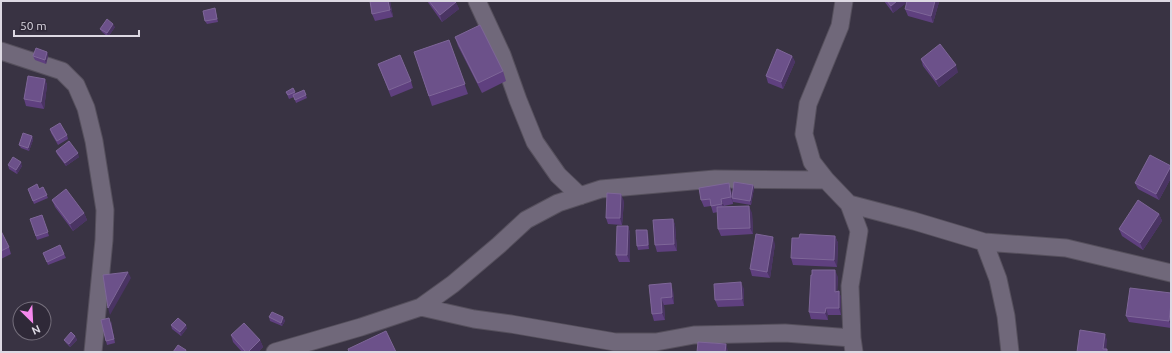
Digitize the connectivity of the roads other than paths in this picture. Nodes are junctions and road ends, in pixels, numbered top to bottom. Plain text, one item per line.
1 (477, 1) edge
2 (844, 1) edge
3 (1, 51) edge
4 (826, 180) junction
5 (580, 196) junction
6 (849, 204) junction
7 (984, 242) junction
8 (1171, 273) edge
9 (421, 307) junction
10 (853, 345) edge
11 (93, 352) edge
12 (275, 352) edge
13 (1010, 352) edge

1 - 5 street
2 - 4 street
3 - 11 street
4 - 5 street
4 - 6 street
5 - 9 street
6 - 7 street
6 - 10 street
7 - 8 street
7 - 13 street
9 - 10 street
9 - 12 street

